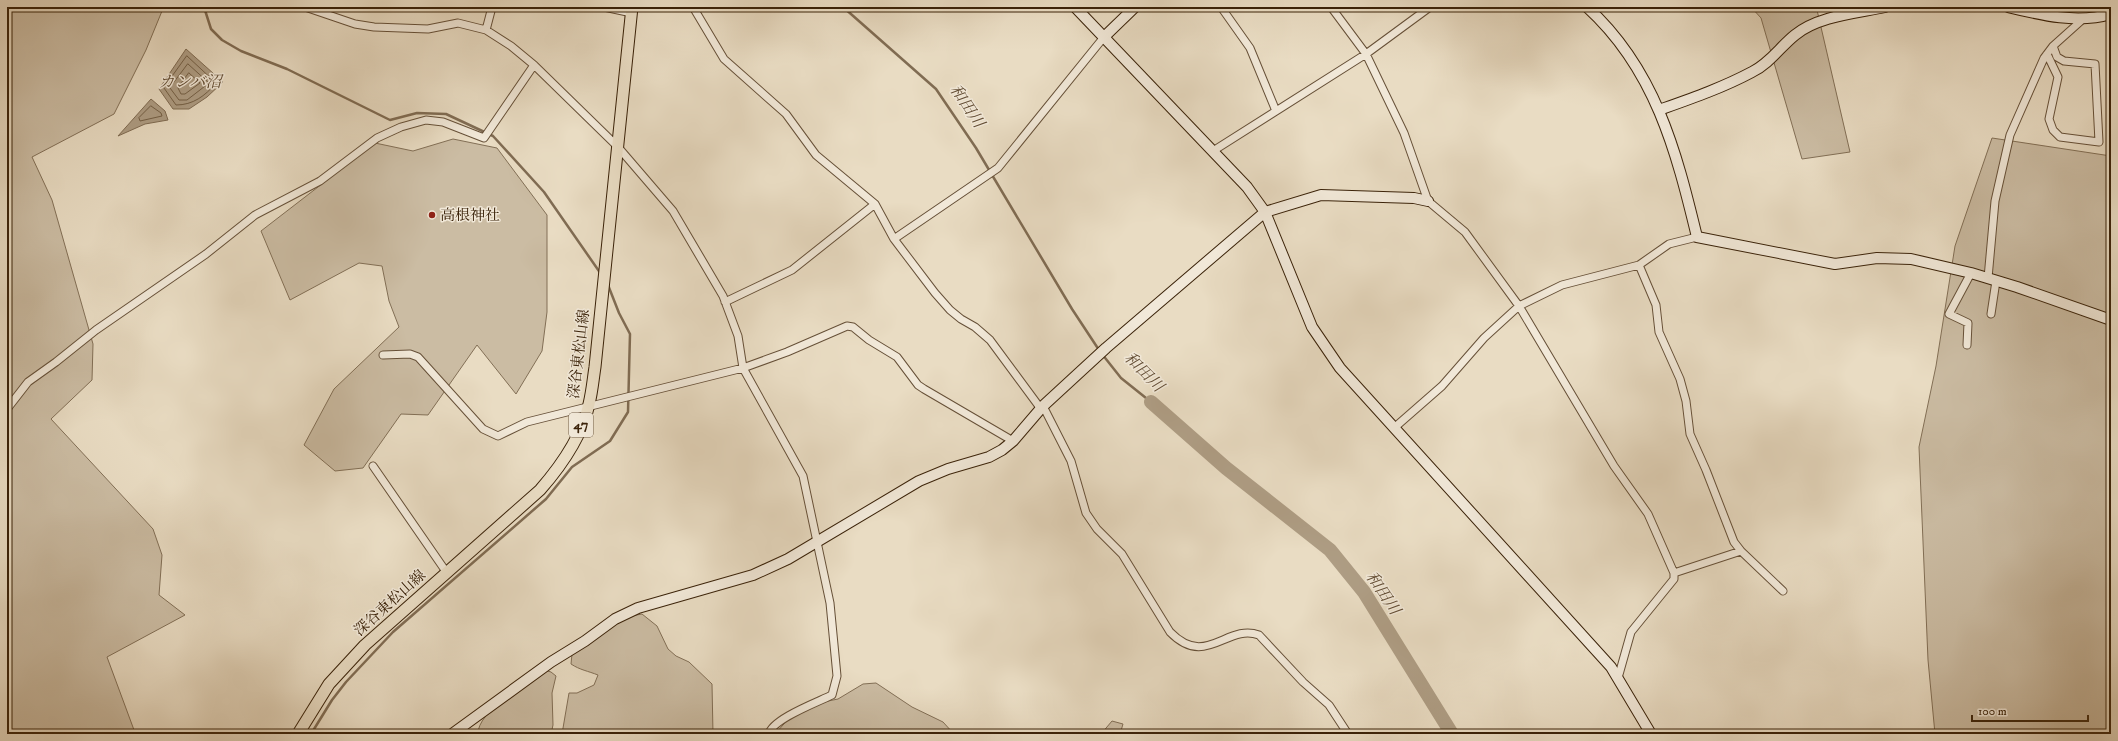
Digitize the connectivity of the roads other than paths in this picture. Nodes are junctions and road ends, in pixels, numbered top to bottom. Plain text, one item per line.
1 (305, 7) edge
2 (492, 7) edge
3 (604, 7) edge
4 (693, 7) edge
5 (1075, 7) edge
6 (1135, 7) edge
7 (1221, 7) edge
8 (1331, 7) edge
9 (1430, 7) edge
10 (1587, 7) edge
11 (1885, 7) edge
12 (2008, 7) edge
13 (632, 10) edge
14 (2047, 11) edge
15 (2111, 14) edge
16 (2082, 20) junction
17 (486, 30) junction
18 (1104, 37) junction
19 (2053, 46) junction
20 (1366, 54) junction
21 (2047, 54) junction
22 (534, 65) junction
23 (1659, 110) junction
24 (1276, 111) junction
25 (618, 147) junction
26 (1213, 151) junction
27 (1428, 202) junction
28 (875, 204) junction
29 (1265, 212) junction
30 (1697, 237) junction
31 (894, 239) junction
32 (1639, 265) junction
33 (1970, 273) junction
34 (1992, 280) junction
35 (725, 302) junction
36 (1519, 306) junction
37 (1991, 314) dead end
38 (2111, 320) edge
39 (1967, 345) dead end
40 (383, 355) dead end
41 (742, 368) junction
42 (589, 406) junction
43 (1042, 408) junction
44 (7, 409) edge
45 (1394, 428) junction
46 (1013, 441) junction
47 (373, 466) dead end
48 (818, 540) junction
49 (1741, 551) junction
50 (447, 573) junction
51 (1674, 574) junction
52 (1783, 591) dead end
53 (1618, 678) junction
54 (298, 734) edge
55 (452, 734) edge
56 (769, 734) edge
57 (1348, 734) edge
58 (1651, 734) edge

1 - 17 street
2 - 17 street
3 - 13 street
4 - 28 street
5 - 18 street
6 - 18 street
7 - 24 street
8 - 20 street
9 - 20 street
10 - 23 street
11 - 23 street
12 - 14 street
13 - 25 main road, 深谷東松山線 / 47
14 - 16 street
15 - 16 street
16 - 19 street
17 - 22 street
18 - 26 street
18 - 31 street
19 - 21 street
19 - 21 street
20 - 24 street
20 - 27 street
21 - 34 street
22 - 25 street
22 - 44 street
23 - 30 street
24 - 26 street
25 - 35 street
25 - 42 main road, 深谷東松山線 / 47
26 - 29 street
27 - 29 street
27 - 36 street
28 - 31 street
28 - 35 street
29 - 43 street
29 - 45 street
30 - 32 street
30 - 33 street
31 - 43 street
32 - 36 street
32 - 49 street
33 - 34 street
33 - 39 street
34 - 37 street
34 - 38 street
35 - 41 street
36 - 45 street
36 - 51 street
40 - 42 street
41 - 42 street
41 - 46 street
41 - 48 street
42 - 50 main road, 深谷東松山線 / 47
43 - 46 street
43 - 57 street
45 - 53 street
46 - 48 street
47 - 50 street
48 - 55 street
48 - 56 street
49 - 51 street
49 - 52 street
50 - 54 main road, 深谷東松山線 / 47
51 - 53 street
53 - 58 street

